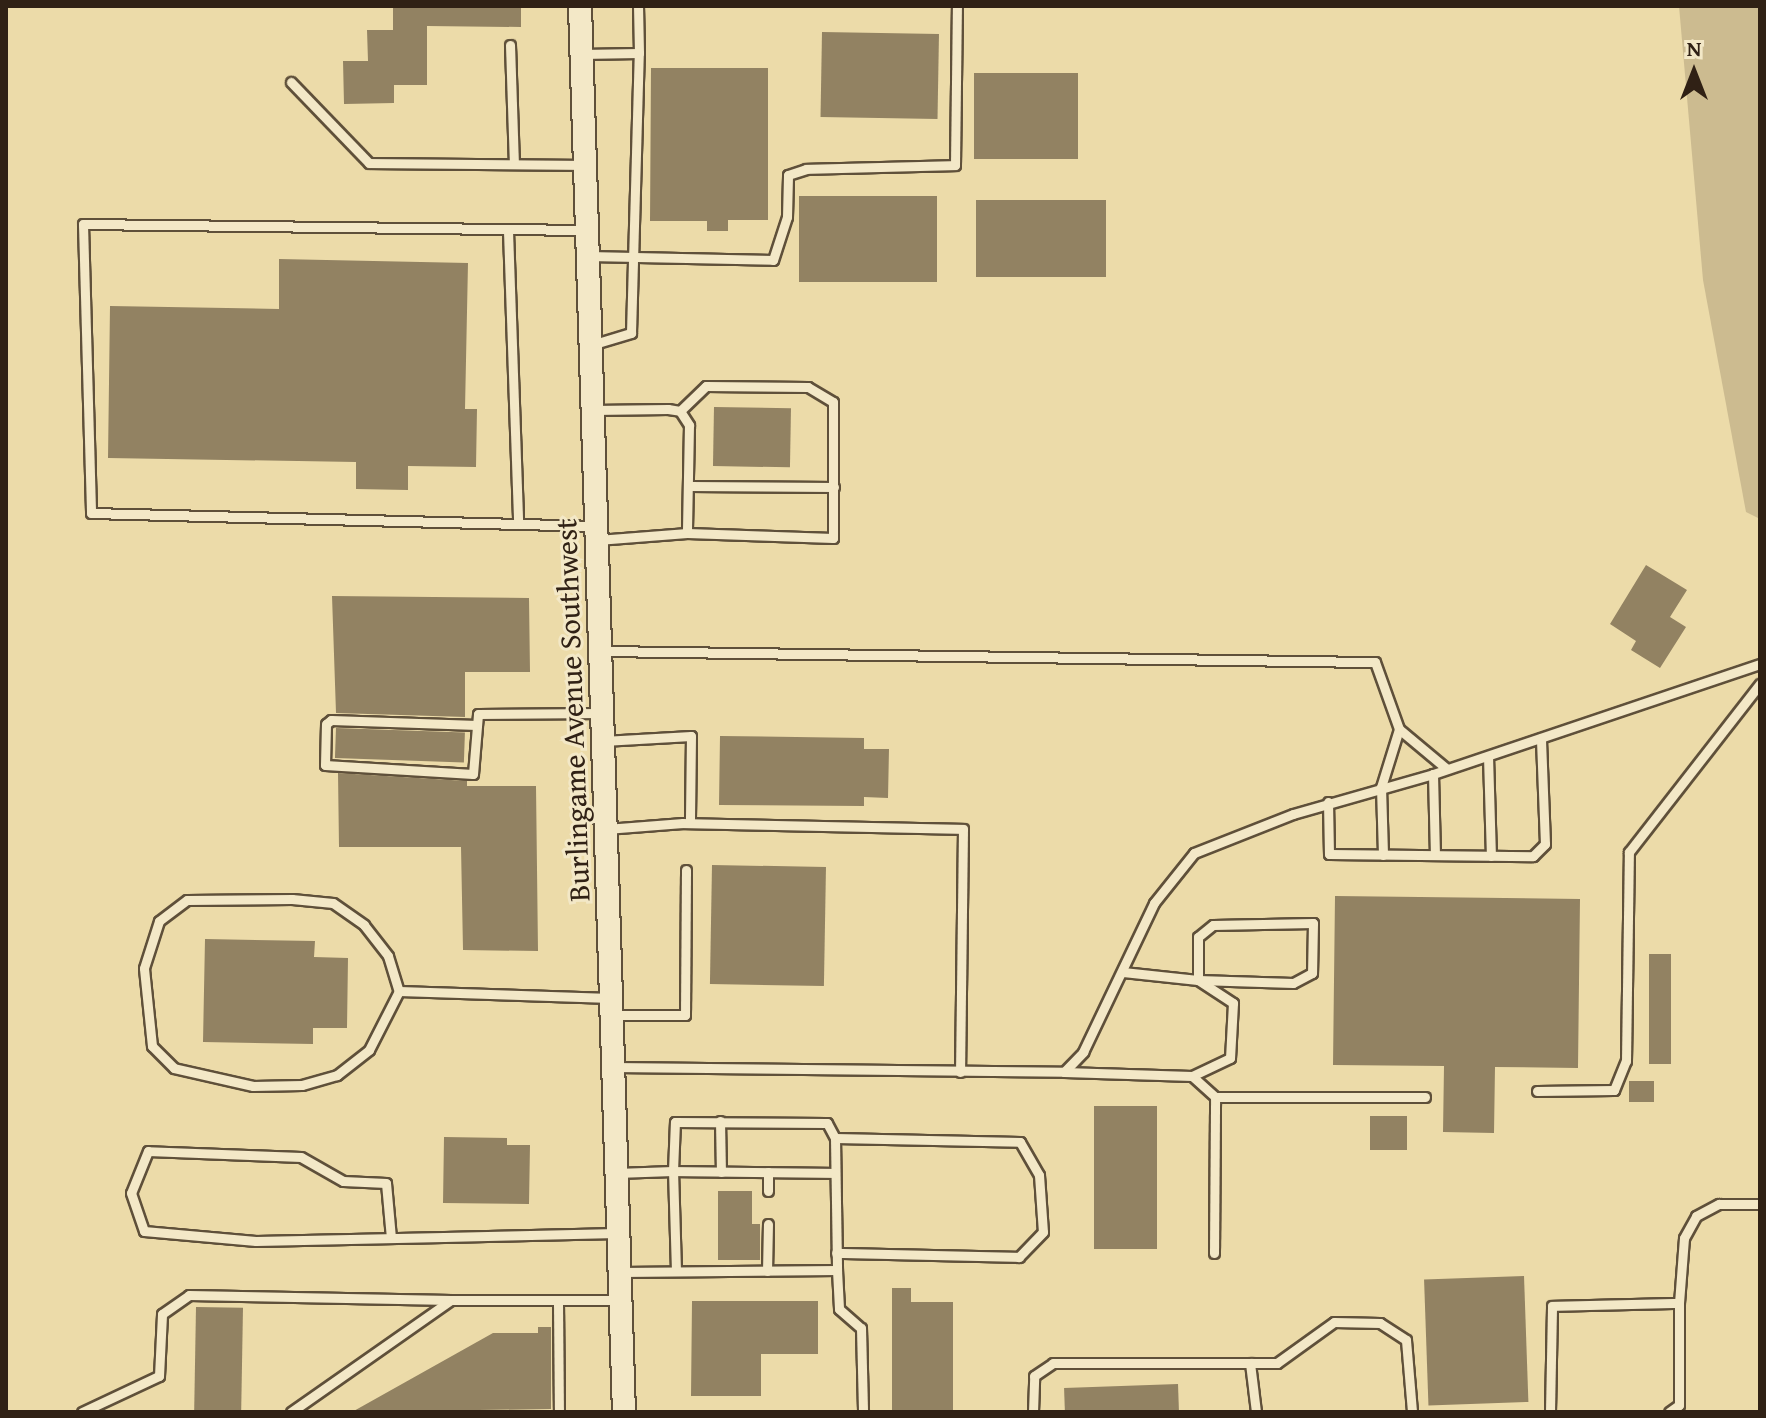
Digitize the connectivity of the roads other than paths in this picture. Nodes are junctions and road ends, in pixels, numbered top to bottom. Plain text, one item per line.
1 (580, 6) edge
2 (638, 6) edge
3 (957, 6) edge
4 (510, 45) dead end
5 (639, 53) junction
6 (581, 54) junction
7 (291, 82) dead end
8 (514, 164) junction
9 (585, 165) junction
10 (587, 230) junction
11 (508, 231) junction
12 (588, 256) junction
13 (635, 257) junction
14 (591, 345) junction
15 (593, 410) junction
16 (680, 411) junction
17 (690, 486) junction
18 (834, 487) junction
19 (518, 524) junction
20 (597, 533) junction
21 (687, 533) junction
22 (601, 651) junction
23 (1760, 664) edge
24 (1760, 684) edge
25 (603, 713) junction
26 (477, 725) junction
27 (1399, 729) junction
28 (1541, 738) junction
29 (603, 741) junction
30 (1488, 756) junction
31 (1447, 769) junction
32 (1433, 774) junction
33 (1381, 787) junction
34 (1328, 802) junction
35 (690, 823) junction
36 (606, 829) junction
37 (1383, 855) junction
38 (1435, 855) junction
39 (1491, 856) junction
40 (686, 870) dead end
41 (1123, 972) junction
42 (1198, 980) junction
43 (399, 991) junction
44 (612, 1007) junction
45 (613, 1067) junction
46 (960, 1072) junction
47 (1064, 1072) junction
48 (1192, 1076) junction
49 (1537, 1091) dead end
50 (1215, 1097) junction
51 (1425, 1097) dead end
52 (720, 1121) junction
53 (835, 1138) junction
54 (673, 1171) junction
55 (721, 1172) junction
56 (768, 1172) junction
57 (616, 1173) junction
58 (835, 1173) junction
59 (768, 1191) dead end
60 (1760, 1204) edge
61 (768, 1224) dead end
62 (617, 1233) junction
63 (391, 1238) junction
64 (836, 1253) junction
65 (1214, 1253) dead end
66 (837, 1270) junction
67 (676, 1271) junction
68 (767, 1271) junction
69 (618, 1272) junction
70 (451, 1300) junction
71 (619, 1300) junction
72 (558, 1303) junction
73 (1679, 1303) junction
74 (1250, 1363) junction
75 (82, 1412) edge
76 (291, 1412) edge
77 (559, 1412) edge
78 (624, 1412) edge
79 (863, 1412) edge
80 (1033, 1412) edge
81 (1256, 1412) edge
82 (1412, 1412) edge
83 (1550, 1412) edge
84 (1669, 1412) edge

1 - 6 street, Burlingame Avenue Southwest
2 - 5 lane
3 - 13 lane
4 - 8 lane
5 - 6 lane
5 - 13 lane
6 - 9 street, Burlingame Avenue Southwest
7 - 8 lane
8 - 9 lane
9 - 10 street, Burlingame Avenue Southwest
10 - 11 lane
10 - 12 street, Burlingame Avenue Southwest
11 - 19 lane
11 - 19 lane
12 - 13 lane
12 - 14 street, Burlingame Avenue Southwest
13 - 14 lane
14 - 15 street, Burlingame Avenue Southwest
15 - 16 lane
15 - 20 street, Burlingame Avenue Southwest
16 - 17 lane
16 - 18 lane
17 - 18 lane
17 - 21 lane
18 - 21 lane
19 - 20 lane
20 - 21 lane
20 - 22 street, Burlingame Avenue Southwest
22 - 25 street, Burlingame Avenue Southwest
22 - 27 lane
23 - 28 lane
24 - 49 lane
25 - 26 lane
25 - 29 street, Burlingame Avenue Southwest
26 - 26 lane
27 - 31 lane
27 - 33 lane
28 - 30 lane
28 - 39 lane
29 - 35 lane
29 - 36 street, Burlingame Avenue Southwest
30 - 31 lane
30 - 39 lane
31 - 32 lane
32 - 33 lane
32 - 38 lane
33 - 34 lane
33 - 37 lane
34 - 37 lane
34 - 41 lane
35 - 36 lane
35 - 46 lane
36 - 44 street, Burlingame Avenue Southwest
37 - 38 lane
38 - 39 lane
40 - 44 lane
41 - 42 lane
41 - 47 lane
42 - 42 lane
42 - 48 lane
43 - 43 lane
43 - 44 lane
44 - 45 street, Burlingame Avenue Southwest
45 - 46 lane
45 - 57 street, Burlingame Avenue Southwest
46 - 47 lane
47 - 48 lane
48 - 50 lane
50 - 51 lane
50 - 65 lane
52 - 53 lane
52 - 54 lane
52 - 55 lane
53 - 58 lane
53 - 64 lane
54 - 55 lane
54 - 57 lane
54 - 67 lane
55 - 56 lane
56 - 58 lane
56 - 59 lane
57 - 62 street, Burlingame Avenue Southwest
58 - 64 lane
60 - 73 lane
61 - 68 lane
62 - 63 lane
62 - 69 street, Burlingame Avenue Southwest
63 - 63 lane
64 - 66 lane
66 - 68 lane
66 - 79 lane
67 - 68 lane
67 - 69 lane
69 - 71 street, Burlingame Avenue Southwest
70 - 72 lane
70 - 75 lane
70 - 76 lane
71 - 72 lane
71 - 78 street, Burlingame Avenue Southwest
72 - 77 lane
73 - 83 lane
73 - 84 lane
74 - 80 lane
74 - 81 lane
74 - 82 lane

